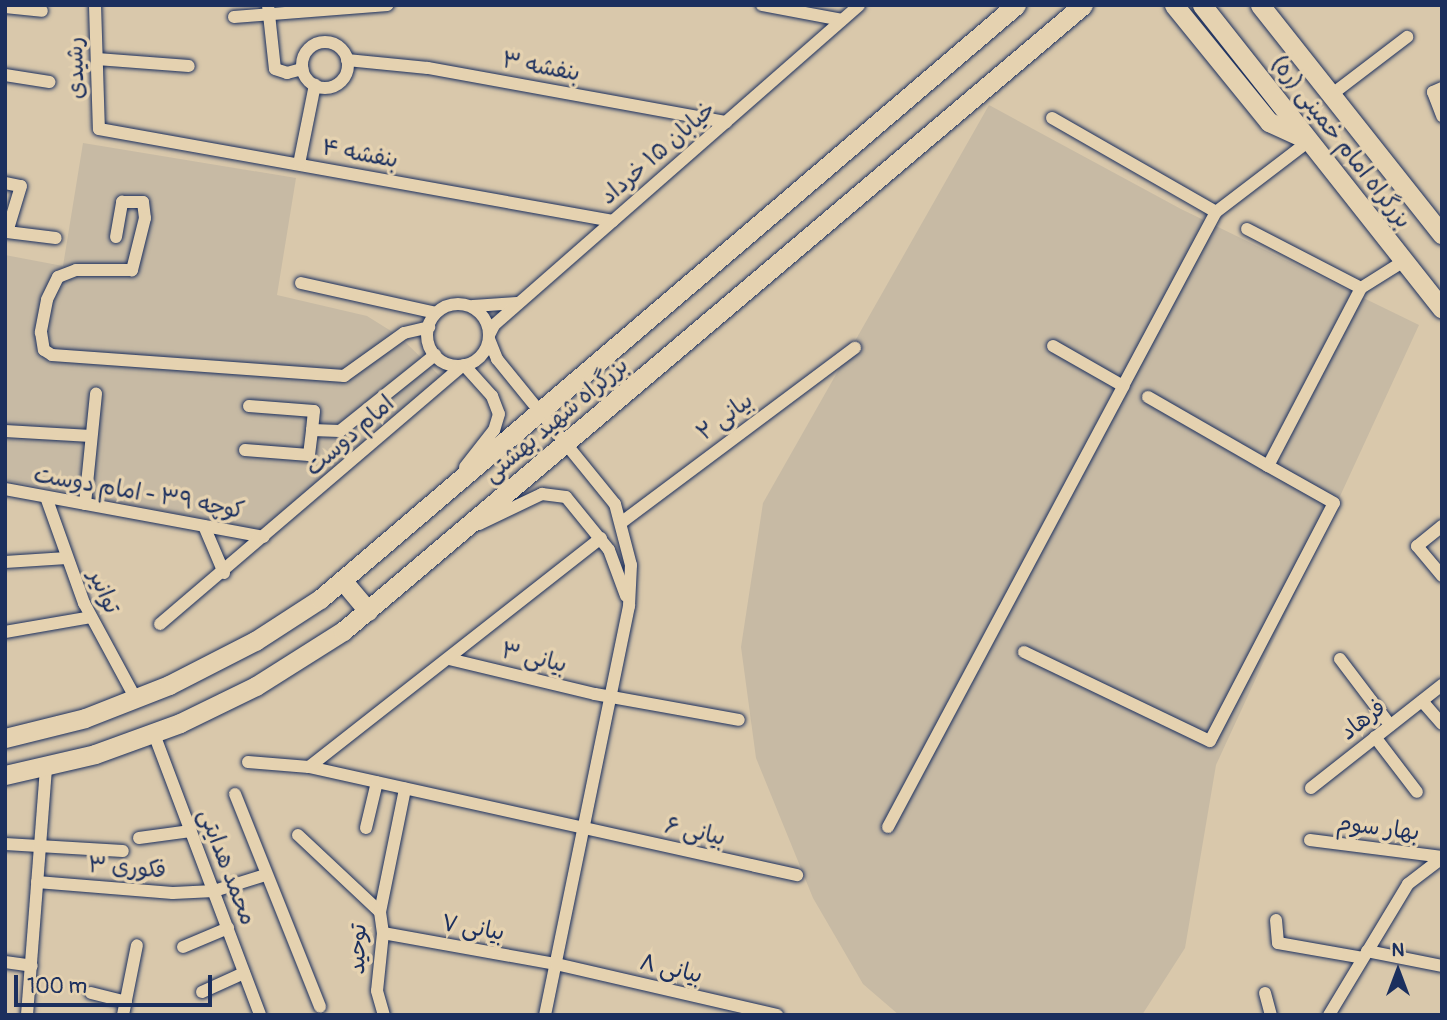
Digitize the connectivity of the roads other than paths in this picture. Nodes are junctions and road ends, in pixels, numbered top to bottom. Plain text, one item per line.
1 (95, 5) edge
2 (388, 5) edge
3 (762, 5) edge
4 (859, 5) edge
5 (1016, 5) edge
6 (1083, 5) edge
7 (1174, 5) edge
8 (1202, 5) edge
9 (1260, 5) edge
10 (5, 7) edge
11 (268, 10) edge
12 (42, 11) dead end
13 (234, 17) dead end
14 (842, 20) junction
15 (1407, 37) dead end
16 (97, 58) junction
17 (347, 60) junction
18 (189, 66) dead end
19 (302, 69) junction
20 (5, 75) edge
21 (49, 82) dead end
22 (315, 85) junction
23 (1442, 88) edge
24 (1331, 95) junction
25 (1442, 116) edge
26 (1052, 118) dead end
27 (726, 122) junction
28 (99, 129) joint
29 (1309, 141) junction
30 (299, 164) junction
31 (5, 183) edge
32 (1216, 212) junction
33 (613, 221) junction
34 (1247, 229) dead end
35 (1442, 235) edge
36 (116, 237) dead end
37 (56, 238) dead end
38 (1404, 261) junction
39 (302, 283) dead end
40 (1361, 288) junction
41 (521, 302) junction
42 (464, 305) junction
43 (1442, 309) edge
44 (436, 313) junction
45 (429, 327) junction
46 (489, 337) junction
47 (1053, 346) dead end
48 (855, 348) dead end
49 (435, 355) junction
50 (463, 365) junction
51 (1123, 386) junction
52 (96, 394) dead end
53 (1148, 397) dead end
54 (249, 406) dead end
55 (541, 412) junction
56 (312, 430) junction
57 (5, 431) edge
58 (91, 436) junction
59 (567, 443) junction
60 (245, 450) dead end
61 (1268, 466) junction
62 (5, 489) edge
63 (46, 497) junction
64 (437, 501) junction
65 (85, 504) junction
66 (622, 522) junction
67 (204, 526) junction
68 (1442, 526) edge
69 (463, 531) junction
70 (264, 537) junction
71 (601, 538) junction
72 (67, 558) junction
73 (5, 562) edge
74 (224, 573) junction
75 (1442, 576) edge
76 (343, 581) junction
77 (629, 606) junction
78 (368, 611) junction
79 (91, 617) junction
80 (160, 624) dead end
81 (5, 632) edge
82 (1024, 652) dead end
83 (449, 659) junction
84 (1340, 659) dead end
85 (1442, 685) edge
86 (610, 696) junction
87 (136, 699) junction
88 (1422, 701) junction
89 (739, 720) dead end
90 (1442, 724) edge
91 (1390, 725) junction
92 (154, 734) junction
93 (1375, 737) junction
94 (5, 738) edge
95 (248, 762) dead end
96 (46, 766) junction
97 (309, 767) junction
98 (5, 775) edge
99 (377, 782) junction
100 (1311, 788) dead end
101 (405, 789) junction
102 (1417, 792) dead end
103 (234, 794) dead end
104 (888, 827) dead end
105 (366, 828) dead end
106 (583, 830) junction
107 (191, 831) junction
108 (299, 835) dead end
109 (139, 838) dead end
110 (1310, 840) dead end
111 (5, 844) edge
112 (40, 847) junction
113 (123, 851) dead end
114 (1442, 857) edge
115 (265, 875) junction
116 (797, 875) dead end
117 (37, 882) junction
118 (214, 891) junction
119 (380, 912) junction
120 (1276, 920) dead end
121 (228, 928) junction
122 (383, 933) junction
123 (137, 945) dead end
124 (183, 947) dead end
125 (1365, 955) junction
126 (5, 962) edge
127 (556, 964) junction
128 (32, 965) junction
129 (1442, 966) edge
130 (244, 973) junction
131 (202, 992) dead end
132 (91, 993) dead end
133 (1265, 993) dead end
134 (320, 1007) dead end
135 (124, 1009) edge
136 (27, 1015) edge
137 (260, 1015) edge
138 (384, 1015) edge
139 (545, 1015) edge
140 (777, 1015) edge
141 (1271, 1015) edge
142 (1329, 1015) edge

1 - 16 street, رشیدی
2 - 11 street
3 - 14 street
4 - 14 street, خیابان ۱۵ خرداد
5 - 55 highway, بزرگراه شهید بهشتی
6 - 59 highway, بزرگراه شهید بهشتی
7 - 29 highway
8 - 29 highway, بزرگراه امام خمینی (ره)
9 - 24 highway, بزرگراه امام خمینی (ره)
10 - 12 street
11 - 13 street
11 - 19 street
14 - 27 street, خیابان ۱۵ خرداد
15 - 24 street
16 - 18 street
16 - 28 street, رشیدی
17 - 19 street
17 - 22 street
17 - 27 street, بنفشه ۳
19 - 22 street
20 - 21 street
22 - 30 street
23 - 25 street
24 - 35 highway, بزرگراه امام خمینی (ره)
26 - 32 street
27 - 33 street, خیابان ۱۵ خرداد
28 - 30 street, بنفشه ۴
29 - 32 street
29 - 38 highway, بزرگراه امام خمینی (ره)
30 - 33 street, بنفشه ۴
31 - 37 street
32 - 51 street
33 - 41 street, خیابان ۱۵ خرداد
34 - 40 street
36 - 45 street
38 - 40 street
38 - 43 highway, بزرگراه امام خمینی (ره)
39 - 44 street
40 - 61 street
41 - 42 street
41 - 46 street, خیابان ۱۵ خرداد
42 - 44 street
42 - 46 street
44 - 45 street
45 - 49 street
46 - 50 street
46 - 55 street
47 - 51 street
48 - 66 street, بیانی ۲
49 - 50 street
49 - 56 street
50 - 64 street
50 - 70 street, امام دوست
51 - 104 street
52 - 58 street
53 - 61 street
54 - 56 street
55 - 59 street
55 - 64 highway, بزرگراه شهید بهشتی
56 - 60 street
57 - 58 street
58 - 65 street
59 - 66 street
59 - 69 highway, بزرگراه شهید بهشتی
61 - 82 street
62 - 63 street, کوچه ۳۹ - امام دوست
63 - 65 street, کوچه ۳۹ - امام دوست
63 - 72 street, توانیر
64 - 76 highway, بزرگراه شهید بهشتی
65 - 67 street, کوچه ۳۹ - امام دوست
66 - 77 street
67 - 70 street, کوچه ۳۹ - امام دوست
67 - 74 street
68 - 75 street
69 - 71 street
69 - 78 highway, بزرگراه شهید بهشتی
70 - 74 street
71 - 77 street
71 - 83 street
72 - 73 street
72 - 79 street, توانیر
74 - 80 street
76 - 78 highway
76 - 87 highway, بزرگراه شهید بهشتی
77 - 86 street
78 - 92 highway, بزرگراه شهید بهشتی
79 - 81 street
79 - 87 street, توانیر
83 - 86 street, بیانی ۳
83 - 97 street
84 - 91 street
85 - 88 street, فرهاد
86 - 89 street, بیانی ۳
86 - 106 street
87 - 94 highway, بزرگراه شهید بهشتی
88 - 90 street
88 - 91 street, فرهاد
91 - 93 street, فرهاد
92 - 96 highway, بزرگراه شهید بهشتی
92 - 107 street, محمد هدایتی
93 - 100 street, فرهاد
93 - 102 street
95 - 97 street, بیانی ۶
96 - 98 highway, بزرگراه شهید بهشتی
96 - 112 street
97 - 99 street, بیانی ۶
99 - 101 street, بیانی ۶
99 - 105 street
101 - 106 street, بیانی ۶
101 - 119 street
103 - 115 street
106 - 116 street, بیانی ۶
106 - 127 street
107 - 109 street
107 - 118 street, محمد هدایتی
108 - 119 street, توحید
110 - 114 street, بهار سوم
111 - 112 street
112 - 113 street
112 - 117 street
114 - 125 street
115 - 118 street, فکوری ۳
115 - 134 street
117 - 118 street, فکوری ۳
117 - 128 street
118 - 121 street, محمد هدایتی
119 - 122 street, توحید
120 - 125 street
121 - 124 street
121 - 130 street, محمد هدایتی
122 - 127 street, بیانی ۷
122 - 138 street, توحید
123 - 135 street
125 - 129 street
125 - 142 street
126 - 128 street
127 - 139 street
127 - 140 street, بیانی ۸
128 - 136 street
130 - 131 street
130 - 137 street, محمد هدایتی
132 - 135 street
133 - 141 street

